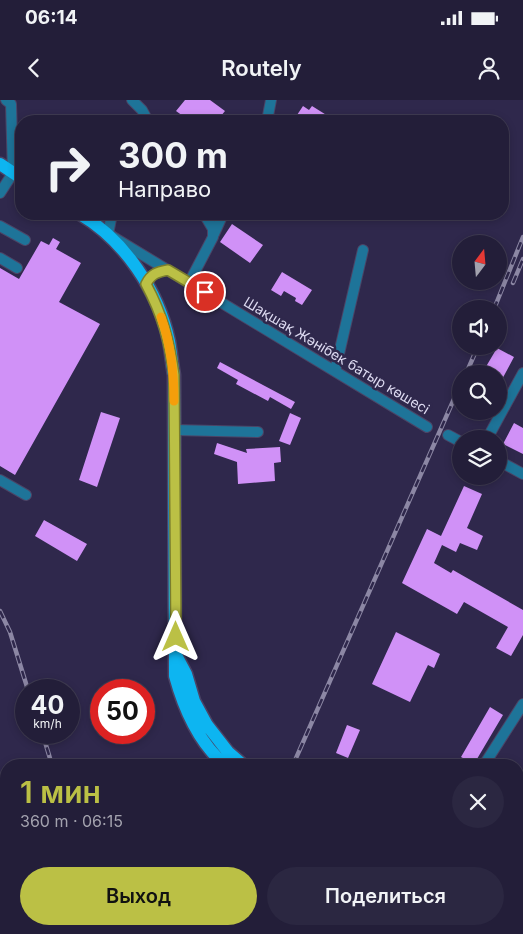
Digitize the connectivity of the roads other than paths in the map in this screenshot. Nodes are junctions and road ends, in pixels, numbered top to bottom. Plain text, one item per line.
1 (6, 100) edge
2 (132, 100) edge
3 (271, 100) edge
4 (145, 115) edge
5 (268, 115) edge
6 (15, 152) edge
7 (0, 164) edge
8 (15, 175) edge
9 (15, 178) edge
10 (0, 193) edge
11 (88, 220) edge
12 (111, 220) edge
13 (208, 220) edge
14 (220, 220) edge
15 (0, 226) edge
16 (108, 234) junction
17 (214, 234) junction
18 (25, 240) dead end
19 (363, 250) dead end
20 (0, 258) edge
21 (17, 268) dead end
22 (168, 270) junction
23 (189, 282) junction
24 (146, 284) junction
25 (335, 371) junction
26 (523, 373) edge
27 (427, 427) dead end
28 (175, 430) junction
29 (492, 430) edge
30 (258, 432) dead end
31 (448, 435) dead end
32 (452, 437) edge
33 (507, 465) edge
34 (523, 474) edge
35 (0, 480) edge
36 (26, 495) dead end
37 (176, 656) junction
38 (523, 704) edge
39 (220, 759) edge
40 (236, 759) edge
41 (488, 759) edge

1 - 6 street
2 - 4 street
3 - 5 street
7 - 8 main road
9 - 10 street
11 - 16 main road, Шақшақ Жәнібек батыр көшесі
12 - 16 street
13 - 17 street
14 - 17 street
15 - 18 street
16 - 22 street, Шақшақ Жәнібек батыр көшесі
16 - 24 main road
17 - 23 street
19 - 25 street
20 - 21 street
22 - 23 street, Шақшақ Жәнібек батыр көшесі
22 - 24 street
23 - 25 street, Шақшақ Жәнібек батыр көшесі
24 - 28 main road
25 - 27 street, Шақшақ Жәнібек батыр көшесі
26 - 29 street
28 - 30 street
28 - 37 main road
31 - 32 street
33 - 34 street
35 - 36 street
37 - 39 main road
37 - 40 main road
38 - 41 street

